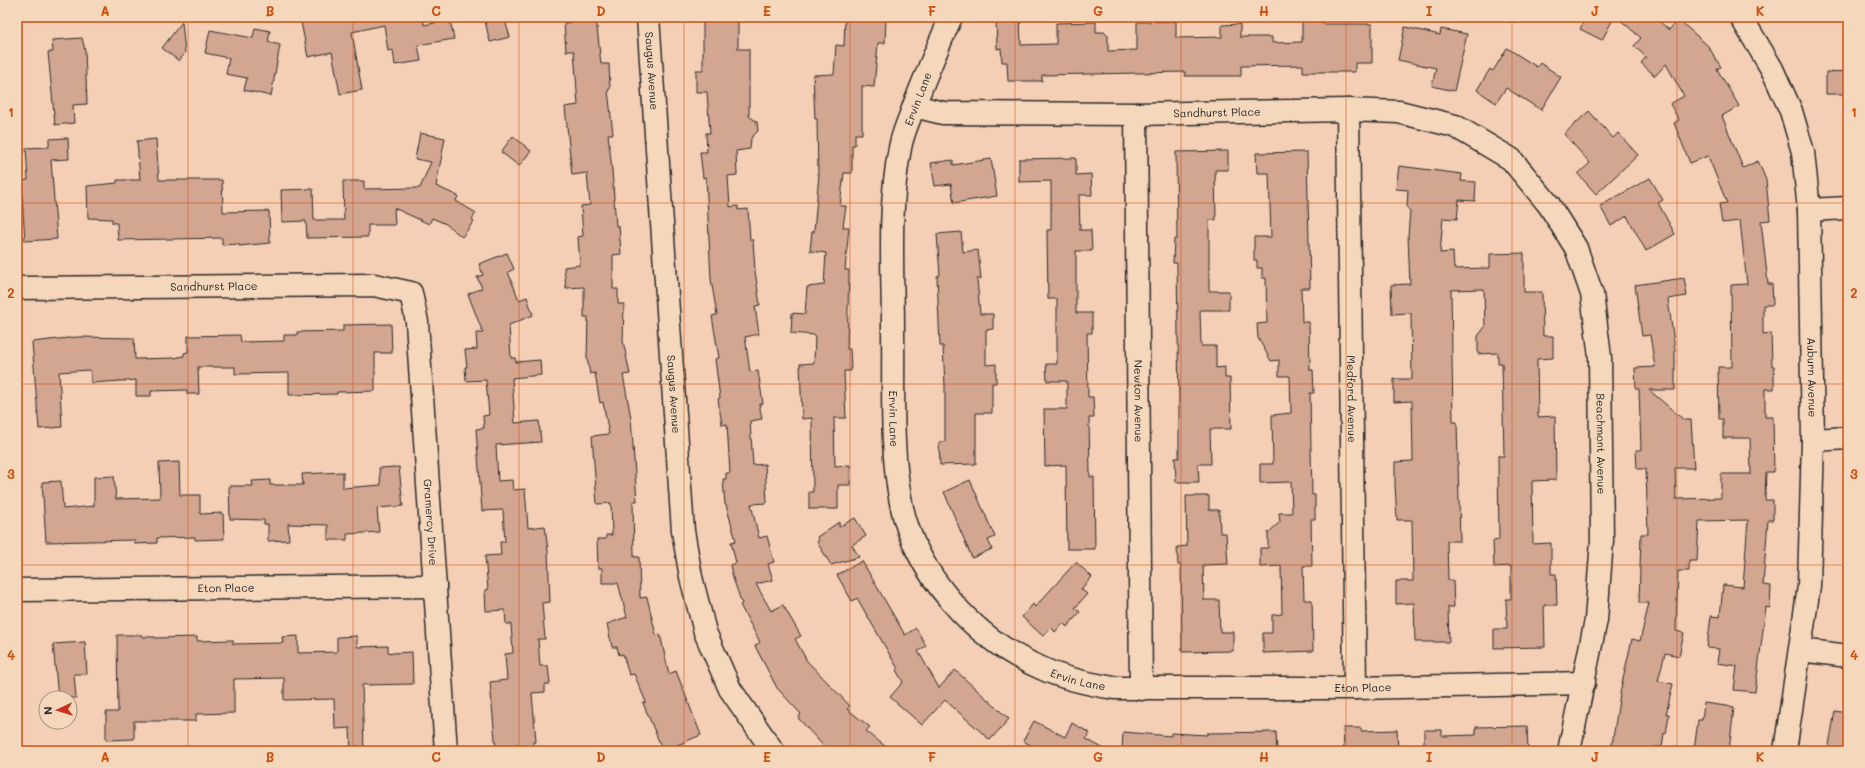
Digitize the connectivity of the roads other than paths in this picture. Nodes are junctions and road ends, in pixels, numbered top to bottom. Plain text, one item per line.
1 (648, 17) edge
2 (950, 17) edge
3 (1741, 17) edge
4 (914, 106) junction
5 (1348, 110) junction
6 (1136, 114) junction
7 (1511, 159) joint
8 (1848, 208) edge
9 (1809, 210) junction
10 (17, 288) edge
11 (411, 293) joint
12 (1848, 438) edge
13 (1813, 440) junction
14 (435, 586) junction
15 (17, 590) edge
16 (1801, 650) junction
17 (1848, 656) edge
18 (1584, 683) junction
19 (1355, 688) junction
20 (1141, 689) junction
21 (446, 751) edge
22 (773, 751) edge
23 (1570, 751) edge
24 (1785, 751) edge

1 - 22 street, Saugus Avenue
2 - 4 street, Ervin Lane
3 - 9 street, Auburn Avenue
4 - 6 street, Sandhurst Place
4 - 20 street, Ervin Lane
5 - 6 street, Sandhurst Place
5 - 7 street, Sandhurst Place
5 - 19 street, Medford Avenue
6 - 20 street, Newton Avenue
7 - 18 street, Beachmont Avenue
8 - 9 street
9 - 13 street, Auburn Avenue
10 - 11 street, Sandhurst Place
11 - 14 street, Gramercy Drive
12 - 13 street
13 - 16 street, Auburn Avenue
14 - 15 street, Eton Place
14 - 21 street, Gramercy Drive
16 - 17 street
16 - 24 street, Auburn Avenue
18 - 19 street, Eton Place
18 - 23 street, Beachmont Avenue
19 - 20 street, Eton Place

